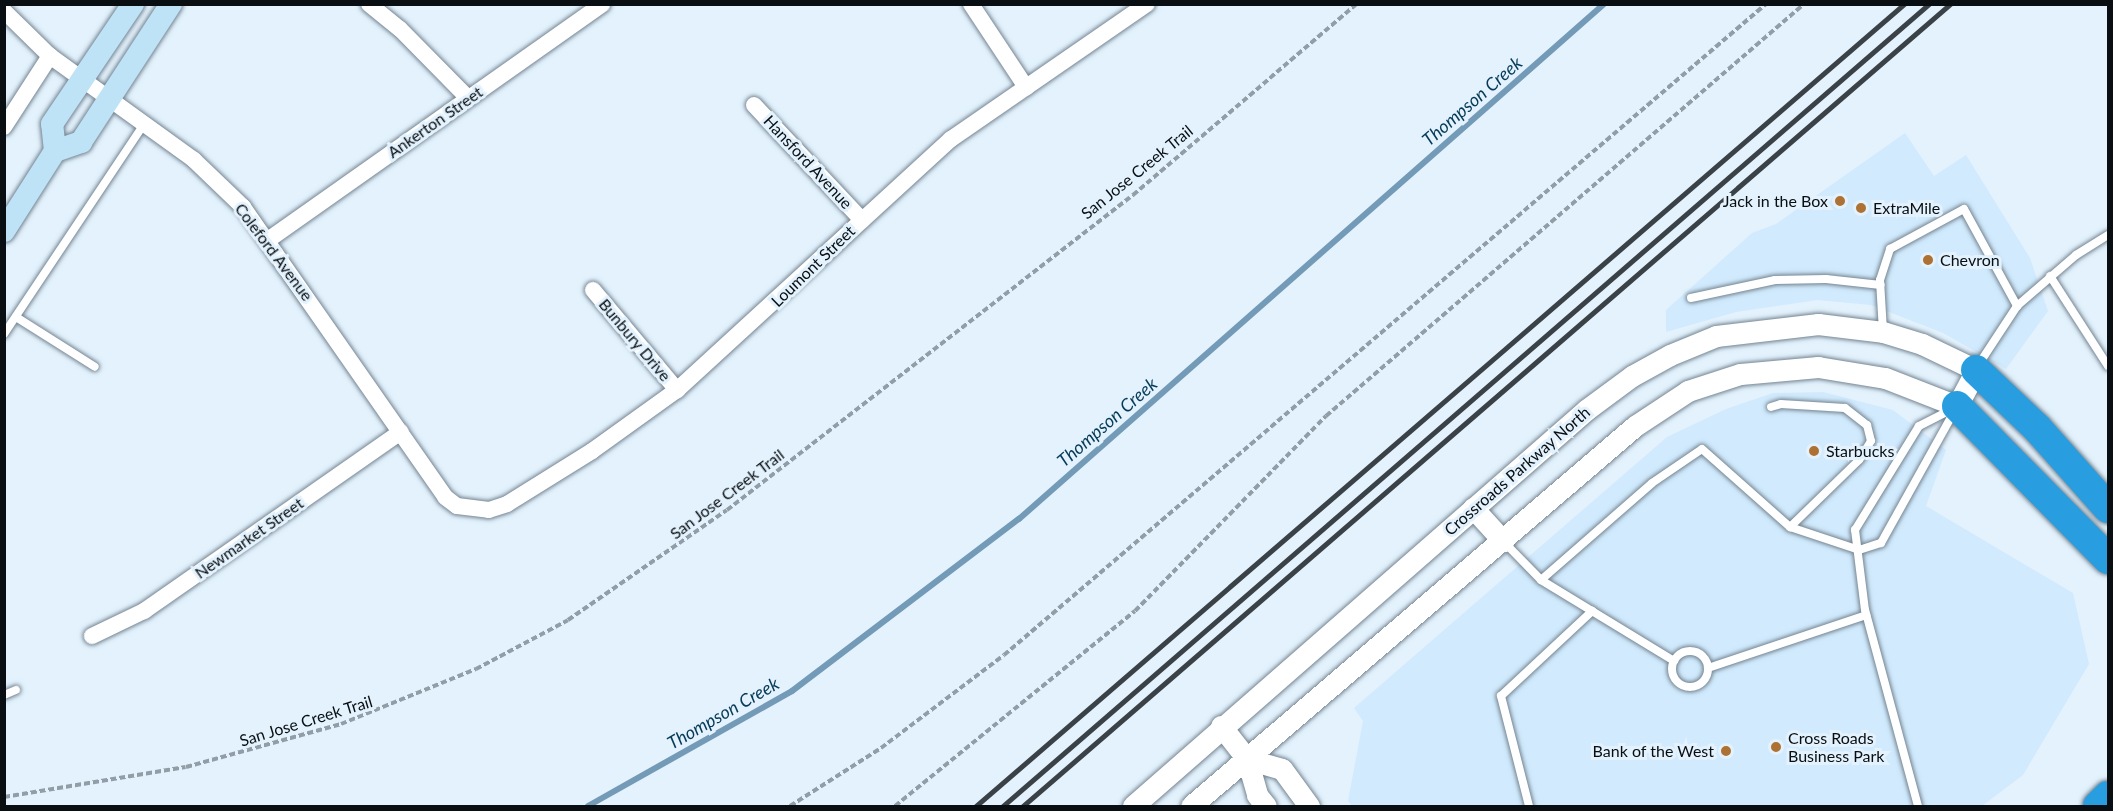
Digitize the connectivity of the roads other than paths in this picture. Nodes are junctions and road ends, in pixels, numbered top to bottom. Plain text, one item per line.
1 (133, 4) edge
2 (171, 4) edge
3 (369, 4) edge
4 (602, 4) edge
5 (971, 4) edge
6 (1147, 4) edge
7 (4, 10) edge
8 (50, 56) junction
9 (82, 79) junction
10 (1026, 87) junction
11 (468, 98) junction
12 (109, 99) junction
13 (754, 105) dead end
14 (144, 124) junction
15 (4, 127) edge
16 (55, 151) junction
17 (862, 220) junction
18 (4, 231) edge
19 (2109, 235) edge
20 (268, 240) junction
21 (2050, 276) junction
22 (1881, 285) junction
23 (593, 290) dead end
24 (1691, 298) dead end
25 (2017, 306) junction
26 (16, 317) junction
27 (1883, 332) junction
28 (4, 334) edge
29 (2109, 366) edge
30 (95, 367) dead end
31 (1976, 370) junction
32 (676, 390) junction
33 (1957, 406) junction
34 (1771, 407) dead end
35 (401, 432) junction
36 (1473, 508) junction
37 (2109, 508) edge
38 (471, 510) joint
39 (1790, 527) junction
40 (1503, 541) junction
41 (1859, 550) junction
42 (2109, 559) edge
43 (1541, 580) junction
44 (1592, 611) junction
45 (1866, 615) junction
46 (92, 636) dead end
47 (1674, 661) junction
48 (1708, 668) junction
49 (16, 690) dead end
50 (4, 695) edge
51 (1221, 726) junction
52 (1246, 759) junction
53 (2109, 796) edge
54 (1132, 807) edge
55 (1191, 807) edge
56 (1266, 807) edge
57 (1310, 807) edge
58 (1529, 807) edge
59 (1918, 807) edge
60 (2098, 807) edge

1 - 9 main road
2 - 12 main road
3 - 11 street
4 - 11 street, Ankerton Street
5 - 10 street
6 - 10 street, Loumont Street
7 - 8 street, Coleford Avenue
8 - 9 street, Coleford Avenue
8 - 15 street
9 - 12 street, Coleford Avenue
9 - 16 main road
10 - 17 street, Loumont Street
11 - 20 street, Ankerton Street
12 - 14 street, Coleford Avenue
12 - 16 main road
13 - 17 street, Hansford Avenue
14 - 20 street, Coleford Avenue
14 - 26 lane
16 - 18 main road
17 - 32 street, Loumont Street
19 - 21 lane
20 - 35 street, Coleford Avenue
21 - 25 lane
21 - 29 lane
22 - 24 lane
22 - 25 lane
22 - 27 lane
23 - 32 street, Bunbury Drive
25 - 31 lane
26 - 28 lane
26 - 30 lane
27 - 31 street, Crossroads Parkway North
27 - 36 street, Crossroads Parkway North
31 - 33 street
31 - 37 highway
32 - 38 street, Loumont Street
33 - 40 street
33 - 41 lane
33 - 41 lane
33 - 42 highway
34 - 39 lane
35 - 38 street, Coleford Avenue
35 - 46 street, Newmarket Street
36 - 40 street
36 - 51 street, Crossroads Parkway North
39 - 41 lane
39 - 43 lane
40 - 43 lane
40 - 52 street
41 - 45 lane
43 - 44 lane
44 - 47 lane
44 - 58 lane
45 - 48 lane
45 - 59 lane
47 - 48 lane
47 - 48 lane
49 - 50 lane
51 - 52 street
51 - 54 street, Crossroads Parkway North
52 - 55 street
52 - 56 street
52 - 57 street
53 - 60 highway

